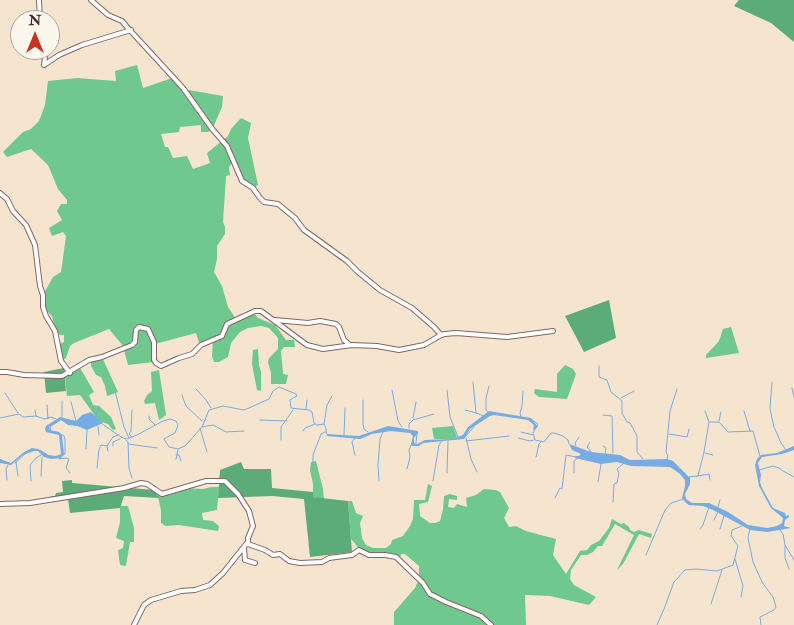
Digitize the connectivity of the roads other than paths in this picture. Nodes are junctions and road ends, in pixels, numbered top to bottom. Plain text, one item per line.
1 (91, 0) edge
2 (131, 30) junction
3 (60, 55) edge
4 (45, 60) edge
5 (52, 60) edge
6 (0, 193) edge
7 (274, 320) junction
8 (553, 331) dead end
9 (441, 335) junction
10 (350, 344) junction
11 (0, 372) edge
12 (70, 372) junction
13 (0, 504) edge
14 (247, 543) junction
15 (244, 547) junction
16 (255, 563) dead end
17 (134, 625) edge
18 (491, 625) edge

1 - 2 street
2 - 3 street
2 - 9 street
4 - 5 street
6 - 12 street
7 - 10 street
7 - 10 street
7 - 12 street
8 - 9 street
9 - 10 street
11 - 12 street
13 - 14 street
14 - 15 street
14 - 18 street
15 - 16 street
15 - 17 street

